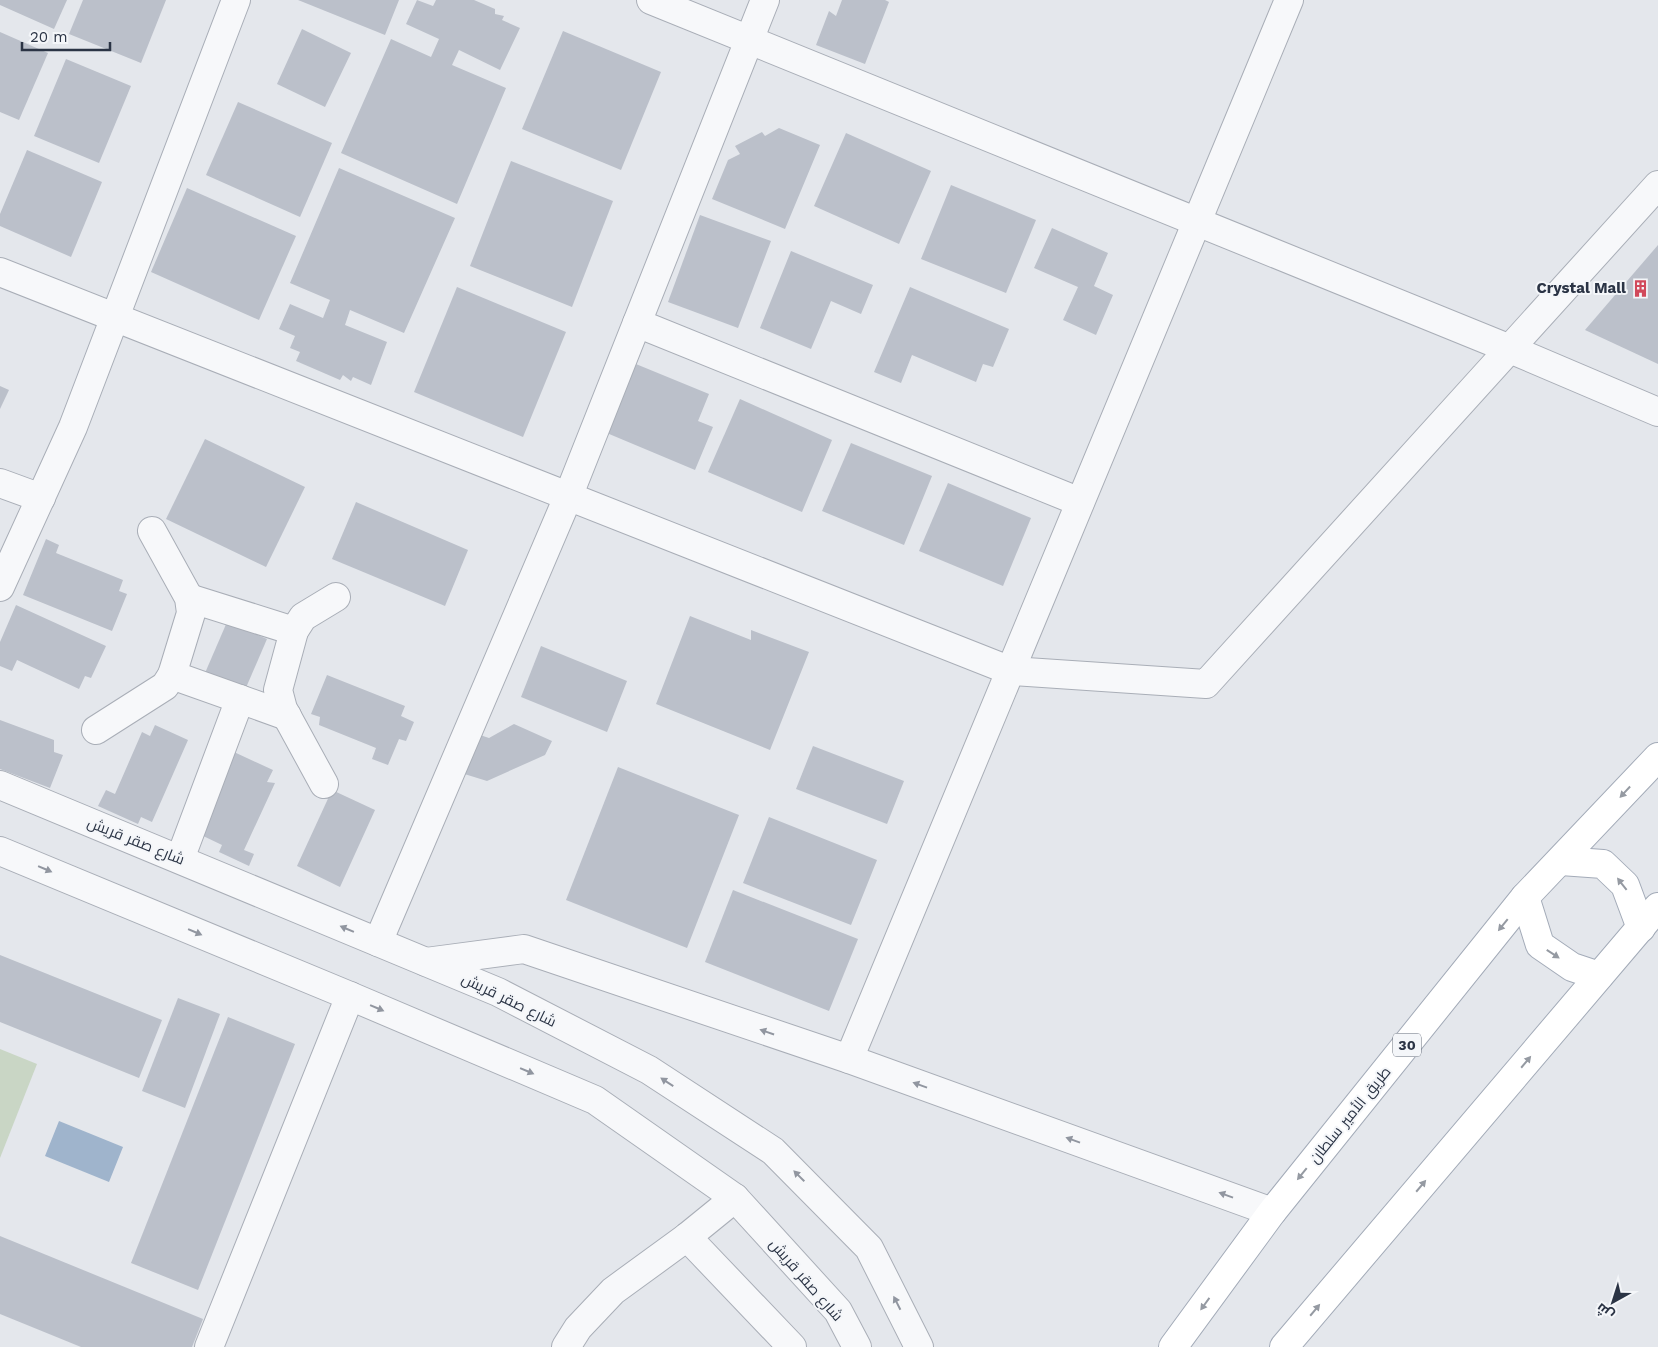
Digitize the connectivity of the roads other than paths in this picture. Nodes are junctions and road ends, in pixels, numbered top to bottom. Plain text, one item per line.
1 (236, 0) edge
2 (651, 0) edge
3 (764, 0) edge
4 (1289, 0) edge
5 (750, 40) junction
6 (1658, 185) edge
7 (1197, 222) junction
8 (0, 272) edge
9 (115, 318) junction
10 (637, 323) junction
11 (1510, 349) junction
12 (1658, 412) edge
13 (0, 483) edge
14 (568, 496) junction
15 (41, 498) junction
16 (1080, 502) junction
17 (152, 531) dead end
18 (0, 587) edge
19 (336, 597) dead end
20 (188, 598) junction
21 (294, 631) junction
22 (1011, 671) junction
23 (172, 675) junction
24 (240, 699) junction
25 (287, 716) junction
26 (96, 730) dead end
27 (1658, 757) edge
28 (324, 784) dead end
29 (0, 785) edge
30 (0, 851) edge
31 (180, 860) junction
32 (1561, 861) junction
33 (1525, 898) junction
34 (1658, 907) edge
35 (1641, 928) junction
36 (378, 942) junction
37 (426, 962) junction
38 (1599, 976) junction
39 (350, 996) junction
40 (849, 1059) junction
41 (735, 1198) junction
42 (1272, 1212) junction
43 (688, 1237) junction
44 (209, 1347) edge
45 (566, 1347) edge
46 (792, 1347) edge
47 (857, 1347) edge
48 (919, 1347) edge
49 (1173, 1347) edge
50 (1284, 1347) edge

1 - 9 street
2 - 5 street
3 - 5 street
4 - 7 street
5 - 7 street
5 - 10 street
6 - 11 street
7 - 11 street
7 - 16 street
8 - 9 street
9 - 14 street
9 - 15 street
10 - 14 street
10 - 16 street
11 - 12 street
11 - 22 street
13 - 15 street
14 - 22 street
14 - 36 street
15 - 18 street
16 - 22 street
17 - 20 street
19 - 21 street
20 - 21 street
20 - 23 street
21 - 25 street
22 - 40 street
23 - 24 street
23 - 26 street
24 - 25 street
24 - 31 street
25 - 28 street
27 -> 32 main road, طريق الأمير سلطان / 30
29 - 31 street, شارع صقر قريش
30 -> 39 street, شارع صقر قريش
36 -> 31 street, شارع صقر قريش
32 - 33 main road, طريق الأمير سلطان / 30
35 -> 32 main road
33 -> 38 main road
33 -> 42 main road, طريق الأمير سلطان / 30
34 - 35 main road
35 - 38 main road
36 - 37 street, شارع صقر قريش
40 -> 37 street
48 -> 37 street, شارع صقر قريش
50 -> 38 main road
39 -> 41 street, شارع صقر قريش
39 - 44 street
42 -> 40 street
41 - 43 street
41 - 47 street, شارع صقر قريش
42 -> 49 main road, طريق الأمير سلطان / 30
43 - 45 street
43 - 46 street

